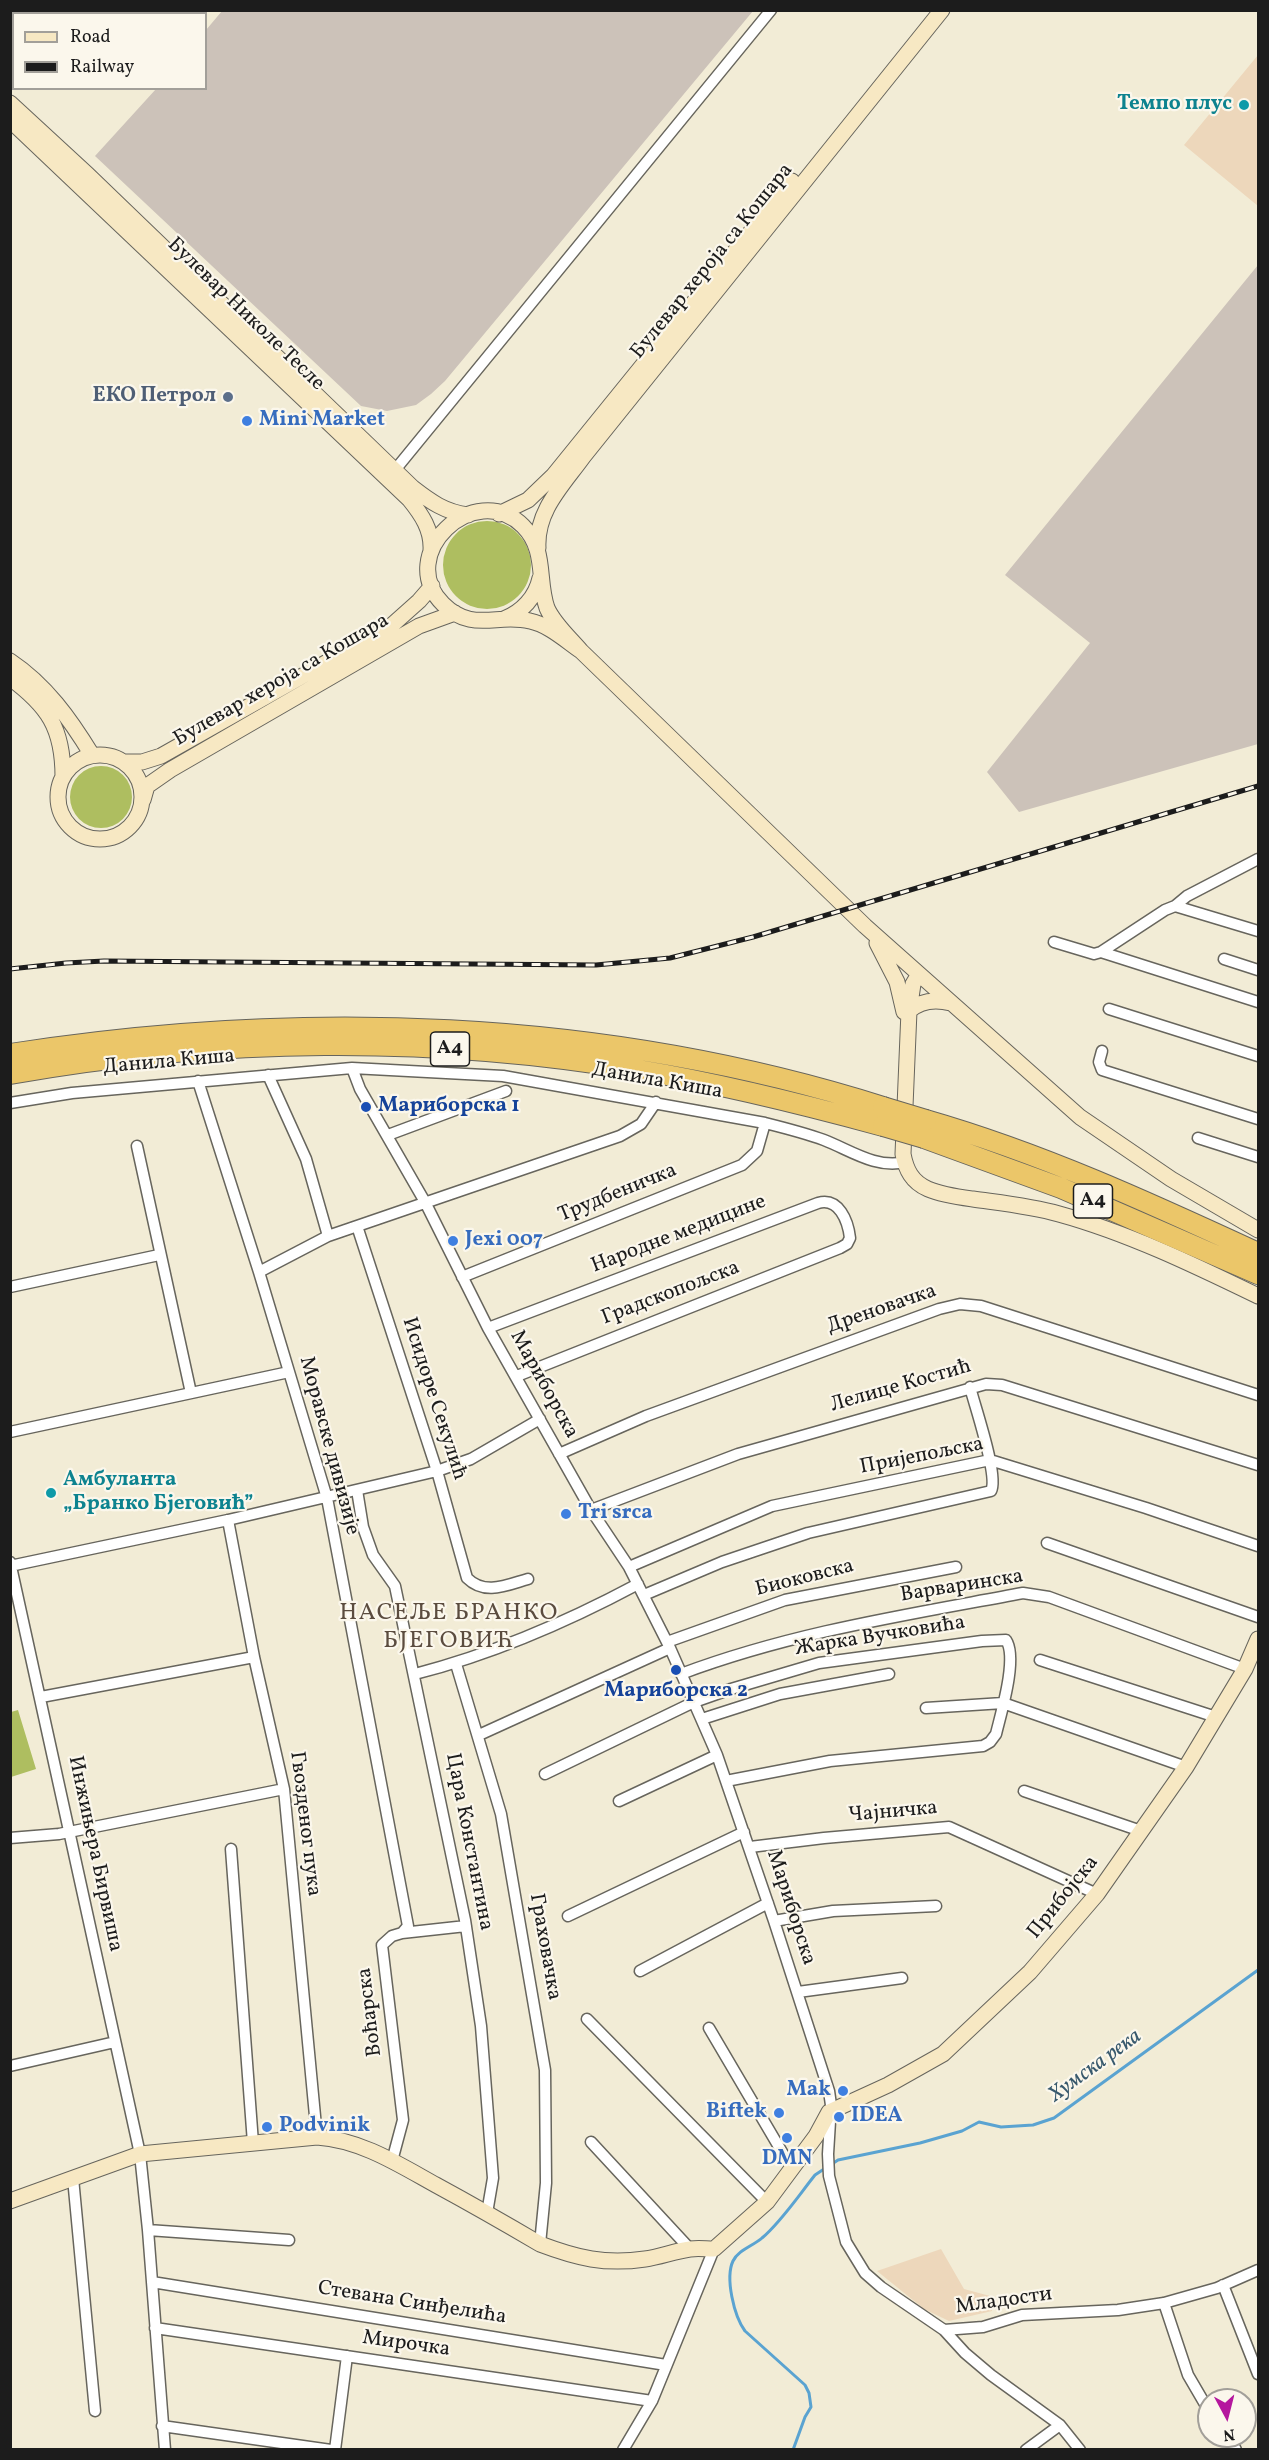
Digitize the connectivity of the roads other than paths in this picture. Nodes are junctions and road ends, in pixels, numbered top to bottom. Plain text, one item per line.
1 (771, 10) edge
2 (929, 10) edge
3 (942, 10) edge
4 (10, 103) edge
5 (10, 120) edge
6 (395, 470) junction
7 (468, 514) junction
8 (499, 514) junction
9 (538, 548) junction
10 (431, 550) junction
11 (541, 575) junction
12 (432, 586) junction
13 (455, 613) junction
14 (498, 620) junction
15 (581, 651) junction
16 (10, 661) edge
17 (10, 678) edge
18 (92, 755) junction
19 (125, 762) junction
20 (63, 777) junction
21 (143, 800) junction
22 (1258, 859) edge
23 (1175, 906) junction
24 (865, 926) junction
25 (1258, 931) edge
26 (1054, 942) dead end
27 (1101, 952) junction
28 (1224, 959) dead end
29 (1258, 970) edge
30 (919, 974) junction
31 (1258, 1002) edge
32 (951, 1003) junction
33 (1109, 1009) dead end
34 (909, 1011) junction
35 (907, 1034) junction
36 (1102, 1051) dead end
37 (10, 1054) edge
38 (1258, 1056) edge
39 (352, 1068) junction
40 (10, 1074) edge
41 (268, 1075) junction
42 (198, 1081) junction
43 (506, 1091) dead end
44 (656, 1102) junction
45 (10, 1103) edge
46 (883, 1116) junction
47 (1258, 1119) edge
48 (765, 1123) junction
49 (925, 1129) junction
50 (388, 1135) junction
51 (1198, 1138) dead end
52 (137, 1146) dead end
53 (1258, 1157) edge
54 (904, 1162) junction
55 (425, 1202) junction
56 (357, 1226) junction
57 (1258, 1230) edge
58 (328, 1236) junction
59 (840, 1248) joint
60 (1258, 1253) edge
61 (159, 1255) junction
62 (259, 1272) junction
63 (1258, 1274) edge
64 (462, 1277) junction
65 (10, 1287) edge
66 (1258, 1296) edge
67 (488, 1328) junction
68 (289, 1372) junction
69 (517, 1376) junction
70 (970, 1387) junction
71 (191, 1393) junction
72 (1258, 1395) edge
73 (540, 1419) junction
74 (10, 1432) edge
75 (559, 1454) junction
76 (990, 1460) junction
77 (1258, 1466) edge
78 (437, 1472) junction
79 (357, 1490) junction
80 (327, 1498) junction
81 (591, 1510) junction
82 (228, 1520) junction
83 (1047, 1543) dead end
84 (1258, 1546) edge
85 (11, 1564) edge
86 (629, 1567) junction
87 (956, 1567) dead end
88 (528, 1579) dead end
89 (638, 1584) junction
90 (644, 1595) junction
91 (1258, 1617) edge
92 (1258, 1639) edge
93 (668, 1645) junction
94 (254, 1657) junction
95 (1040, 1660) dead end
96 (456, 1664) junction
97 (1245, 1670) junction
98 (415, 1674) junction
99 (681, 1674) junction
100 (889, 1674) dead end
101 (41, 1697) junction
102 (693, 1702) junction
103 (1003, 1703) junction
104 (926, 1708) dead end
105 (1216, 1717) junction
106 (702, 1719) junction
107 (479, 1735) junction
108 (717, 1755) junction
109 (1186, 1767) junction
110 (545, 1774) dead end
111 (726, 1781) junction
112 (284, 1789) junction
113 (1024, 1791) dead end
114 (619, 1801) dead end
115 (69, 1831) junction
116 (1141, 1831) junction
117 (744, 1832) junction
118 (10, 1838) edge
119 (750, 1847) junction
120 (231, 1849) dead end
121 (1097, 1894) junction
122 (768, 1904) junction
123 (936, 1906) dead end
124 (568, 1917) dead end
125 (774, 1921) junction
126 (466, 1926) junction
127 (402, 1933) junction
128 (640, 1971) dead end
129 (902, 1978) dead end
130 (798, 1992) junction
131 (587, 2019) dead end
132 (709, 2028) dead end
133 (115, 2042) junction
134 (10, 2066) edge
135 (829, 2112) junction
136 (318, 2137) junction
137 (591, 2142) dead end
138 (253, 2143) junction
139 (140, 2154) junction
140 (392, 2161) junction
141 (792, 2169) junction
142 (73, 2178) junction
143 (10, 2202) edge
144 (767, 2202) junction
145 (487, 2213) junction
146 (148, 2230) junction
147 (289, 2240) dead end
148 (540, 2244) junction
149 (690, 2249) junction
150 (714, 2249) junction
151 (1258, 2270) edge
152 (152, 2282) junction
153 (1223, 2285) junction
154 (1164, 2303) junction
155 (155, 2328) junction
156 (944, 2330) junction
157 (347, 2356) junction
158 (666, 2366) junction
159 (1258, 2374) edge
160 (1197, 2390) edge
161 (652, 2400) junction
162 (95, 2411) dead end
163 (1060, 2425) junction
164 (162, 2426) junction
165 (165, 2450) edge
166 (333, 2450) edge
167 (623, 2450) edge
168 (1026, 2450) edge
169 (1080, 2450) edge

1 - 6 street
2 - 8 main road, Булевар хероја са Кошара
3 - 9 main road, Булевар хероја са Кошара
4 - 6 main road, Булевар Николе Тесле
5 - 10 main road, Булевар Николе Тесле
6 - 7 main road, Булевар Николе Тесле
7 - 8 main road
7 - 10 main road
8 - 9 main road
9 - 11 main road
10 - 12 main road
11 - 14 main road
11 - 15 main road
12 - 13 main road
12 - 19 main road, Булевар хероја са Кошара
13 - 14 main road
13 - 21 main road, Булевар хероја са Кошара
14 - 15 main road
15 - 24 main road
16 - 18 main road
17 - 20 main road
18 - 19 main road
18 - 20 main road
19 - 21 main road
20 - 21 main road
22 - 23 street
23 - 25 street
23 - 27 street
24 - 30 main road
24 - 35 main road
26 - 27 street
27 - 31 street
28 - 29 street
30 - 32 main road
30 - 34 main road
32 - 34 main road
32 - 57 main road
33 - 38 street
34 - 35 main road
35 - 54 main road
36 - 47 street
37 - 46 highway, A4
39 - 41 street, Данила Киша
39 - 44 street, Данила Киша
39 - 50 street, Мариборска
40 - 46 highway, A4
41 - 42 street, Данила Киша
41 - 58 street
42 - 45 street, Данила Киша
42 - 62 street, Моравске дивизије
43 - 50 street
44 - 48 street, Данила Киша
44 - 55 street
46 - 49 highway, A4, bridge
48 - 54 street, Данила Киша
48 - 64 street, Трудбеничка
49 - 60 highway, A4
49 - 63 highway, A4
50 - 55 street, Мариборска
51 - 53 street
52 - 61 street
54 - 66 main road
55 - 56 street
55 - 64 street, Мариборска
56 - 58 street
56 - 78 street, Исидоре Секулић
58 - 62 street
59 - 67 street, Народне медицине
59 - 69 street, Градскопољска
61 - 65 street
61 - 71 street
62 - 68 street, Моравске дивизије
64 - 67 street, Мариборска
67 - 69 street, Мариборска
68 - 71 street
68 - 80 street, Моравске дивизије
69 - 73 street, Мариборска
70 - 76 street
70 - 77 street, Лелице Костић
70 - 81 street, Лелице Костић
71 - 74 street
72 - 75 street, Дреновачка
73 - 75 street, Мариборска
73 - 78 street
75 - 81 street, Мариборска
76 - 84 street, Пријепољска
76 - 86 street, Пријепољска
76 - 90 street
78 - 79 street
78 - 88 street, Исидоре Секулић
79 - 80 street
79 - 98 street, Цара Константина
80 - 82 street
80 - 127 street, Моравске дивизије
81 - 86 street, Мариборска
82 - 85 street
82 - 94 street, Гвозденог пука
83 - 91 street
85 - 101 street, Инжињера Бирвиша
86 - 89 street, Мариборска
87 - 93 street, Биоковска
89 - 90 street, Мариборска
89 - 96 street
90 - 93 street, Мариборска
92 - 97 main road, Прибојска
93 - 99 street, Мариборска
93 - 107 street, Биоковска
94 - 101 street
94 - 112 street, Гвозденог пука
95 - 105 street
96 - 98 street
96 - 107 street, Граховачка
97 - 99 street, Варваринска
97 - 105 main road, Прибојска
98 - 126 street, Цара Константина
99 - 102 street, Мариборска
100 - 106 street
101 - 115 street, Инжињера Бирвиша
102 - 103 street, Жарка Вучковића
102 - 106 street, Мариборска
102 - 110 street, Жарка Вучковића
103 - 104 street
103 - 109 street
103 - 111 street
105 - 109 main road, Прибојска
106 - 108 street, Мариборска
107 - 148 street, Граховачка
108 - 111 street, Мариборска
108 - 114 street
109 - 116 main road, Прибојска
111 - 117 street, Мариборска
112 - 115 street
112 - 136 street, Гвозденог пука
113 - 116 street
115 - 118 street
115 - 133 street, Инжињера Бирвиша
116 - 121 main road, Прибојска
117 - 119 street, Мариборска
117 - 124 street
119 - 121 street, Чајничка
119 - 122 street, Мариборска
120 - 138 street
121 - 135 main road, Прибојска
122 - 125 street, Мариборска
122 - 128 street
123 - 125 street
125 - 130 street, Мариборска
126 - 127 street
126 - 145 street, Цара Константина
127 - 140 street, Воћарска
129 - 130 street
130 - 135 street, Мариборска
131 - 144 street
132 - 141 street
133 - 134 street
133 - 139 street, Инжињера Бирвиша
135 - 141 main road
135 - 156 street, Младости
136 - 138 main road
136 - 140 main road
137 - 149 street
138 - 139 main road
139 - 142 main road
139 - 146 street, Инжињера Бирвиша
140 - 145 main road
141 - 144 main road
142 - 143 main road
142 - 162 street
144 - 150 main road
145 - 148 main road
146 - 147 street
146 - 152 street, Инжињера Бирвиша
148 - 149 main road
149 - 150 main road
150 - 158 street
151 - 153 street, Младости
152 - 155 street, Инжињера Бирвиша
152 - 158 street, Стевана Синђелића
153 - 154 street, Младости
153 - 159 street
154 - 156 street, Младости
154 - 160 street
155 - 157 street, Мирочка
155 - 164 street, Инжињера Бирвиша
156 - 163 street
157 - 161 street, Мирочка
157 - 166 street
158 - 161 street
161 - 167 street
163 - 168 street
163 - 169 street
164 - 165 street, Инжињера Бирвиша
164 - 166 street

